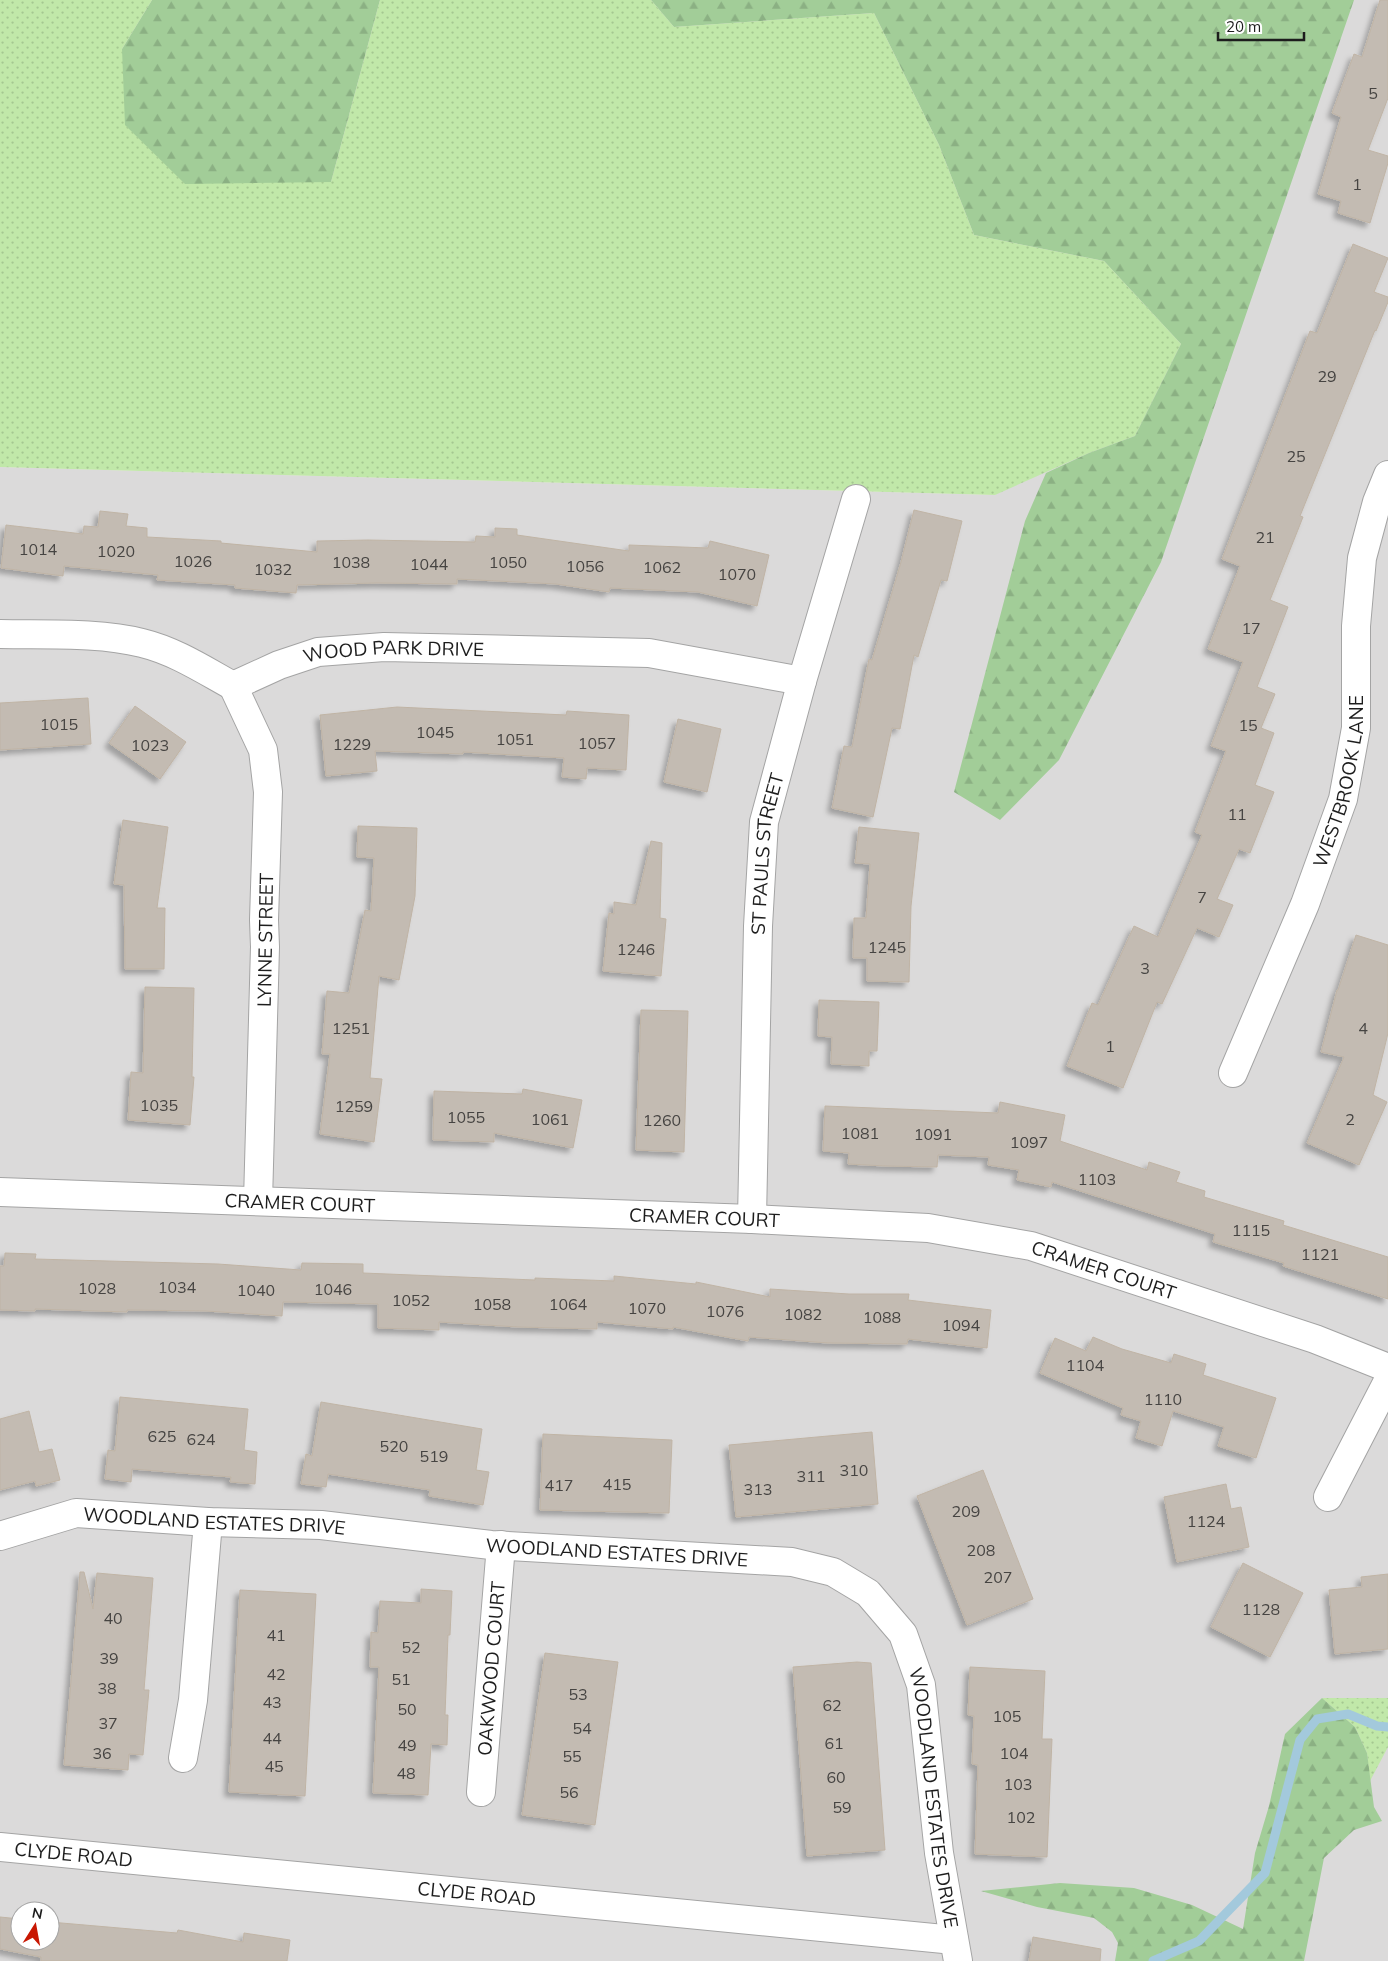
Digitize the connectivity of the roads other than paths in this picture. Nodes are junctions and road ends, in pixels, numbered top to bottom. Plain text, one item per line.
1 (1388, 475) edge
2 (856, 499) dead end
3 (0, 634) edge
4 (802, 680) junction
5 (233, 686) junction
6 (1233, 1074) dead end
7 (0, 1192) edge
8 (258, 1202) junction
9 (752, 1220) junction
10 (1388, 1368) edge
11 (1388, 1381) edge
12 (1328, 1497) dead end
13 (208, 1522) junction
14 (0, 1536) edge
15 (501, 1545) junction
16 (182, 1758) dead end
17 (481, 1792) dead end
18 (0, 1847) edge
19 (956, 1950) edge

1 - 6 street, WESTBROOK LANE
2 - 4 street, ST PAULS STREET
3 - 5 street
4 - 5 street, WOOD PARK DRIVE
4 - 9 street, ST PAULS STREET
5 - 8 street, LYNNE STREET
7 - 8 street, CRAMER COURT
8 - 9 street, CRAMER COURT
9 - 10 street, CRAMER COURT
11 - 12 street
13 - 14 street, WOODLAND ESTATES DRIVE
13 - 15 street, WOODLAND ESTATES DRIVE
13 - 16 street
15 - 17 street, OAKWOOD COURT
15 - 19 street, WOODLAND ESTATES DRIVE
18 - 19 street, CLYDE ROAD

